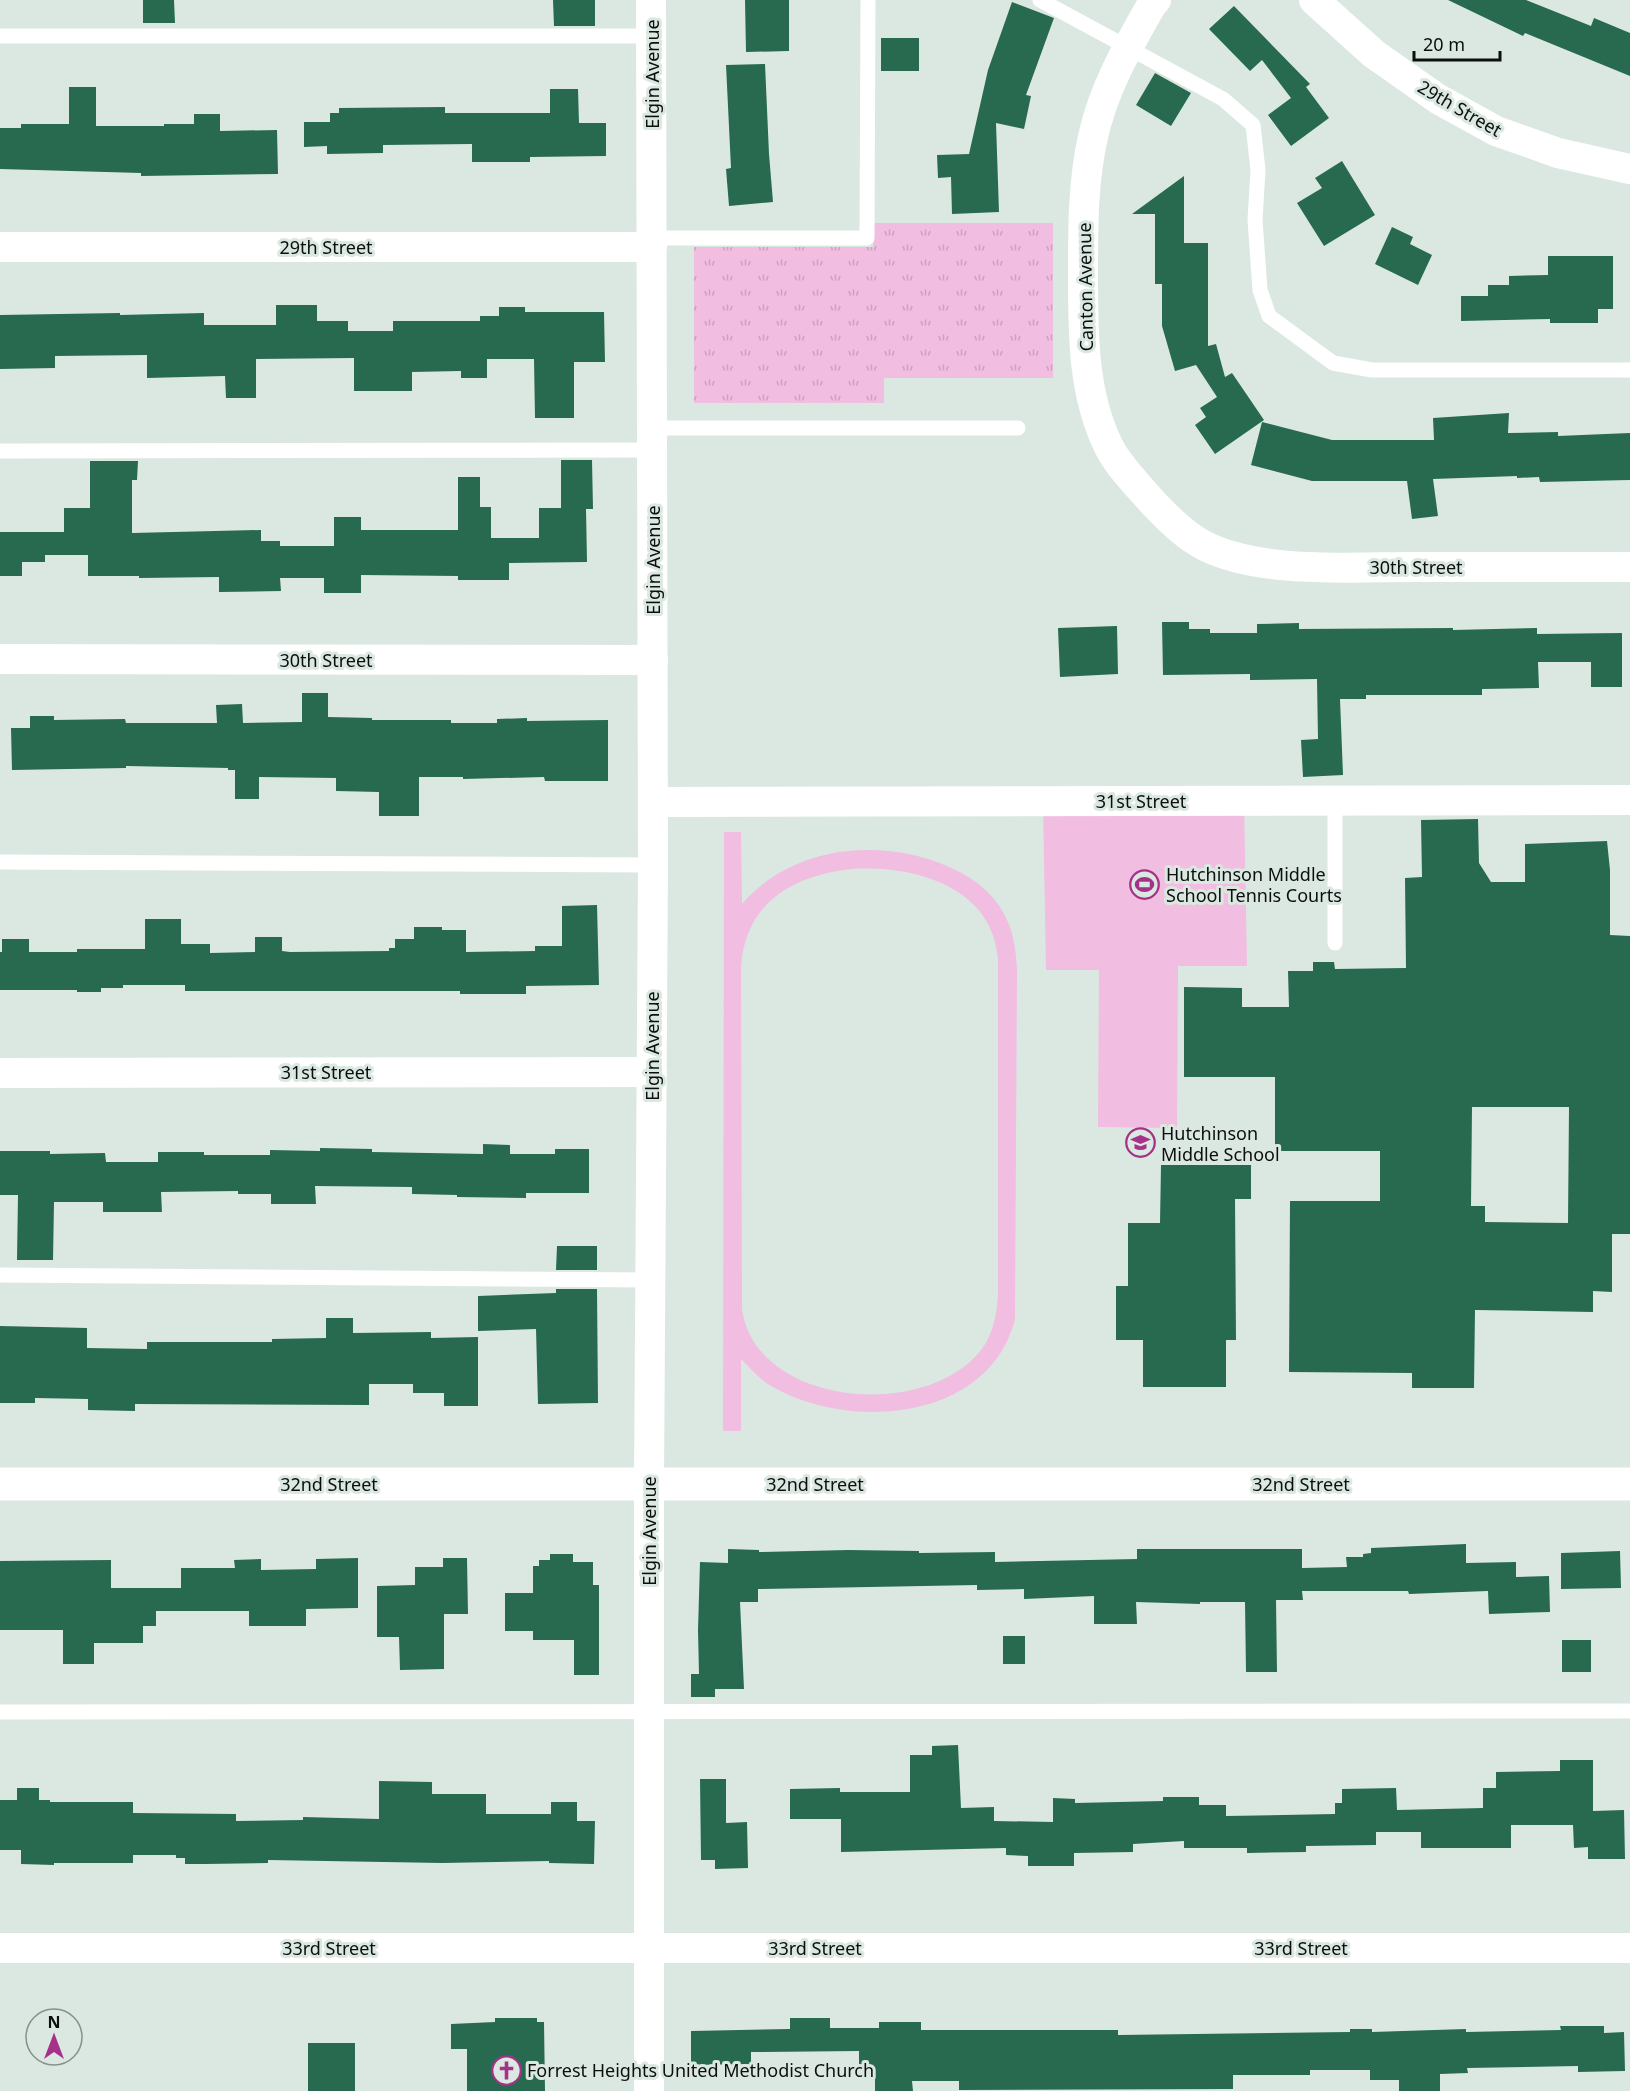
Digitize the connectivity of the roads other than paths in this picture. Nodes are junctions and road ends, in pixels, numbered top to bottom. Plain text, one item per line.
1 (651, 0) edge
2 (868, 0) edge
3 (1040, 0) edge
4 (1156, 0) edge
5 (1314, 0) edge
6 (0, 36) edge
7 (652, 36) junction
8 (1128, 47) junction
9 (1630, 169) edge
10 (652, 243) junction
11 (0, 248) edge
12 (1630, 370) edge
13 (1018, 429) dead end
14 (652, 439) junction
15 (0, 451) edge
16 (1205, 546) joint
17 (1630, 567) edge
18 (0, 659) edge
19 (652, 660) junction
20 (1630, 800) edge
21 (1335, 801) junction
22 (652, 802) junction
23 (0, 862) edge
24 (652, 865) junction
25 (1335, 943) dead end
26 (652, 1072) junction
27 (0, 1073) edge
28 (0, 1275) edge
29 (651, 1280) junction
30 (0, 1484) edge
31 (649, 1484) junction
32 (1630, 1484) edge
33 (1630, 1711) edge
34 (0, 1712) edge
35 (649, 1712) junction
36 (0, 1948) edge
37 (649, 1948) junction
38 (1630, 1948) edge
39 (649, 2091) edge

1 - 7 street, Elgin Avenue
2 - 10 lane
3 - 8 lane
4 - 8 street, Canton Avenue
5 - 9 street, 29th Street
6 - 7 lane
7 - 10 street, Elgin Avenue
8 - 12 lane
8 - 16 street, Canton Avenue
10 - 11 street, 29th Street
10 - 14 street, Elgin Avenue
13 - 14 lane
14 - 15 lane
14 - 19 street, Elgin Avenue
16 - 17 street, 30th Street
18 - 19 street, 30th Street
19 - 22 street, Elgin Avenue
20 - 21 street, 31st Street
21 - 22 street, 31st Street
21 - 25 lane
22 - 24 street, Elgin Avenue
23 - 24 lane
24 - 26 street, Elgin Avenue
26 - 27 street, 31st Street
26 - 29 street, Elgin Avenue
28 - 29 lane
29 - 31 street, Elgin Avenue
30 - 31 street, 32nd Street
31 - 32 street, 32nd Street
31 - 35 street, Elgin Avenue
33 - 35 lane
34 - 35 lane
35 - 37 street, Elgin Avenue
36 - 37 street, 33rd Street
37 - 38 street, 33rd Street
37 - 39 street, Elgin Avenue

